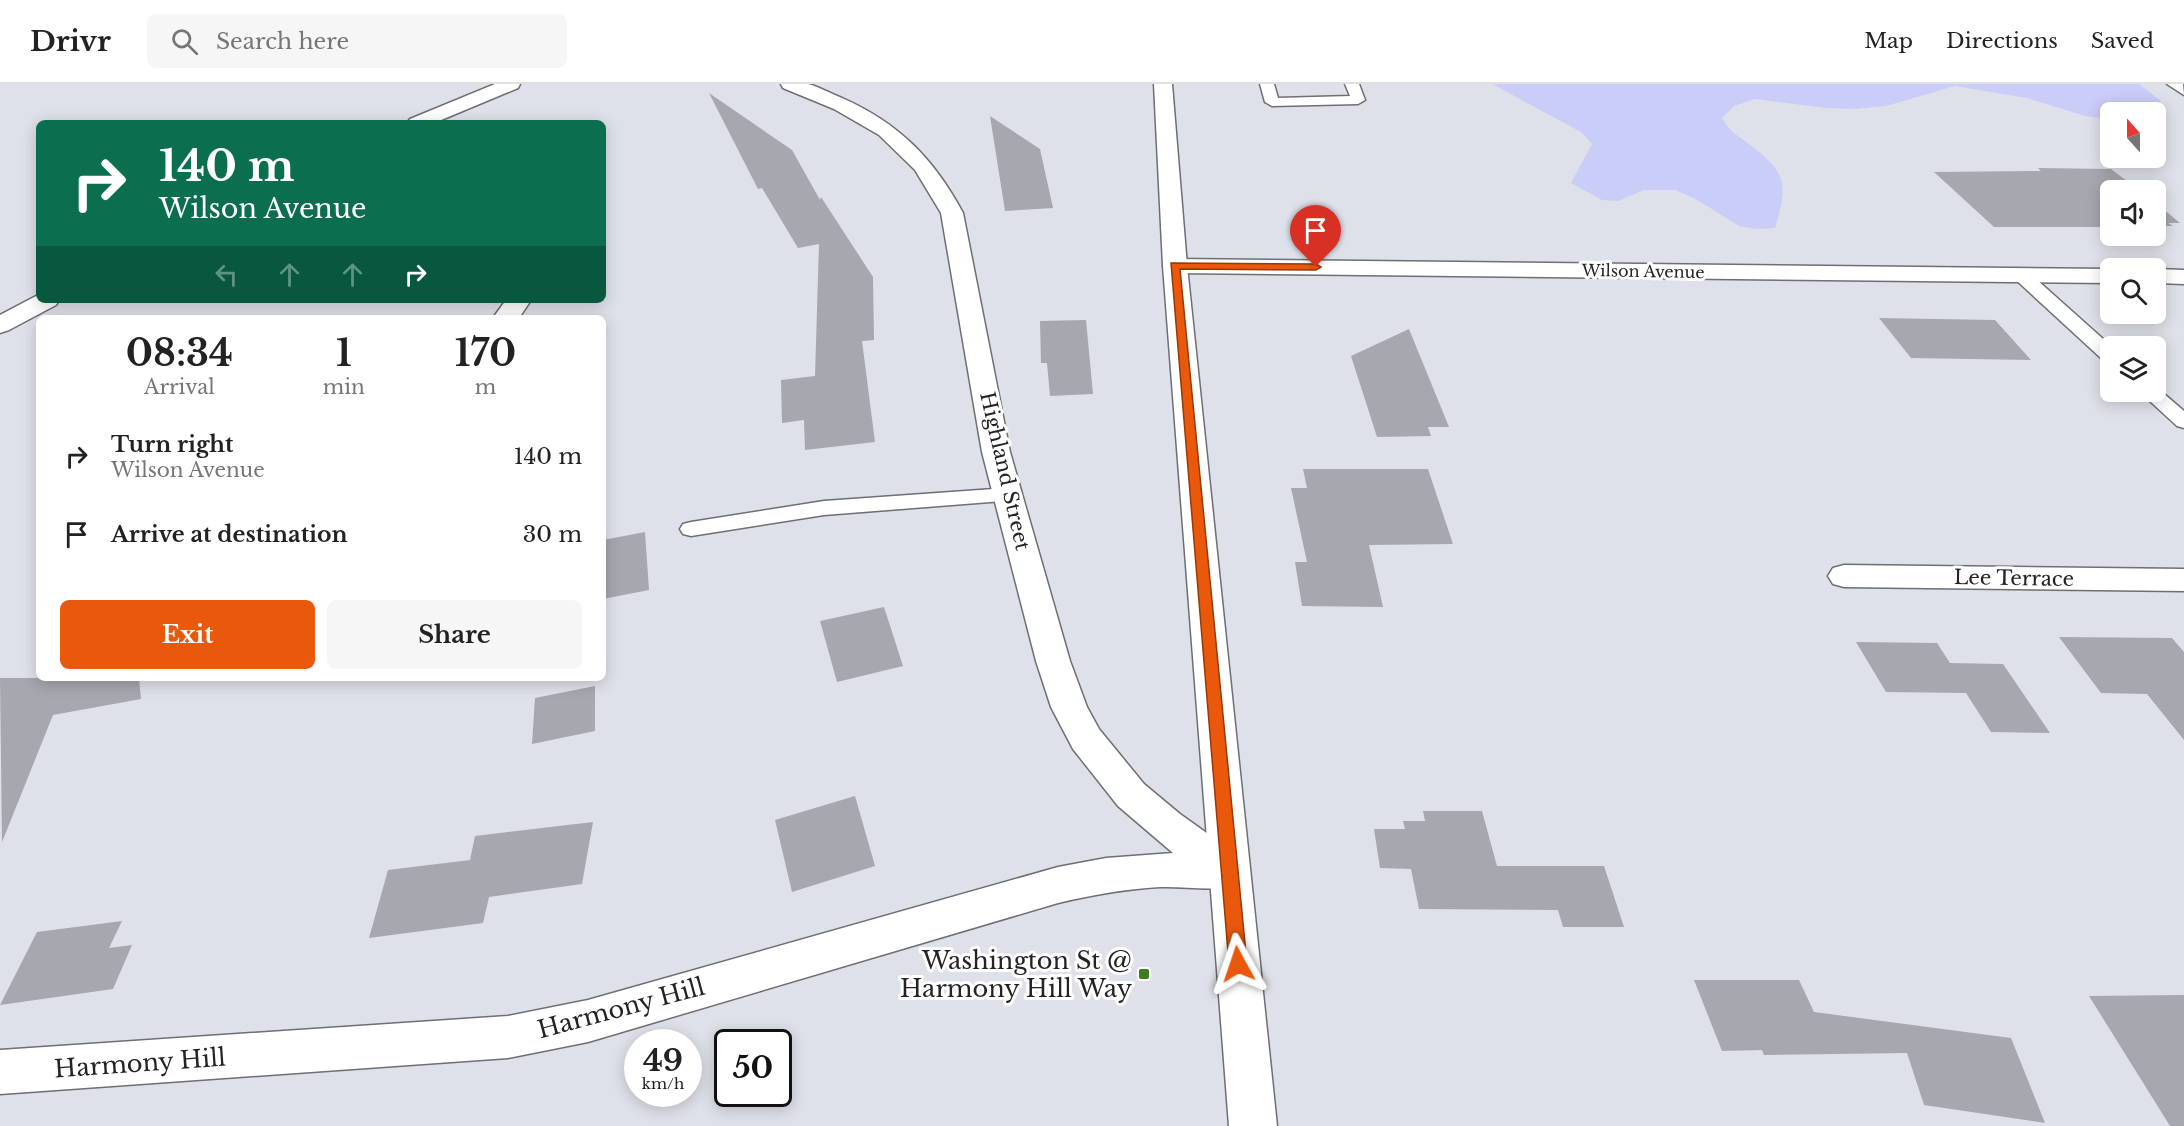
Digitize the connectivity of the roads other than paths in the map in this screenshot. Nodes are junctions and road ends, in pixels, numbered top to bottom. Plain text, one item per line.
1 (511, 84) edge
2 (790, 84) edge
3 (1163, 84) edge
4 (1267, 84) edge
5 (1352, 84) edge
6 (2174, 84) edge
7 (2184, 91) edge
8 (424, 120) edge
9 (1175, 266) junction
10 (2021, 275) junction
11 (2100, 276) edge
12 (2166, 276) edge
13 (2184, 277) edge
14 (41, 303) edge
15 (0, 325) edge
16 (2100, 347) edge
17 (2161, 402) edge
18 (2184, 422) edge
19 (1008, 495) junction
20 (691, 529) dead end
21 (1844, 576) dead end
22 (2184, 580) edge
23 (1229, 871) junction
24 (0, 1072) edge
25 (1253, 1126) edge

1 - 8 street
2 - 19 street, Highland Street
3 - 9 street
4 - 5 lane
6 - 7 lane
9 - 10 street, Wilson Avenue
9 - 23 street
10 - 11 street, Wilson Avenue
10 - 16 lane
12 - 13 street
14 - 15 street
17 - 18 lane
19 - 20 lane
19 - 23 street, Highland Street
21 - 22 street, Lee Terrace
23 - 24 street, Harmony Hill
23 - 25 street

